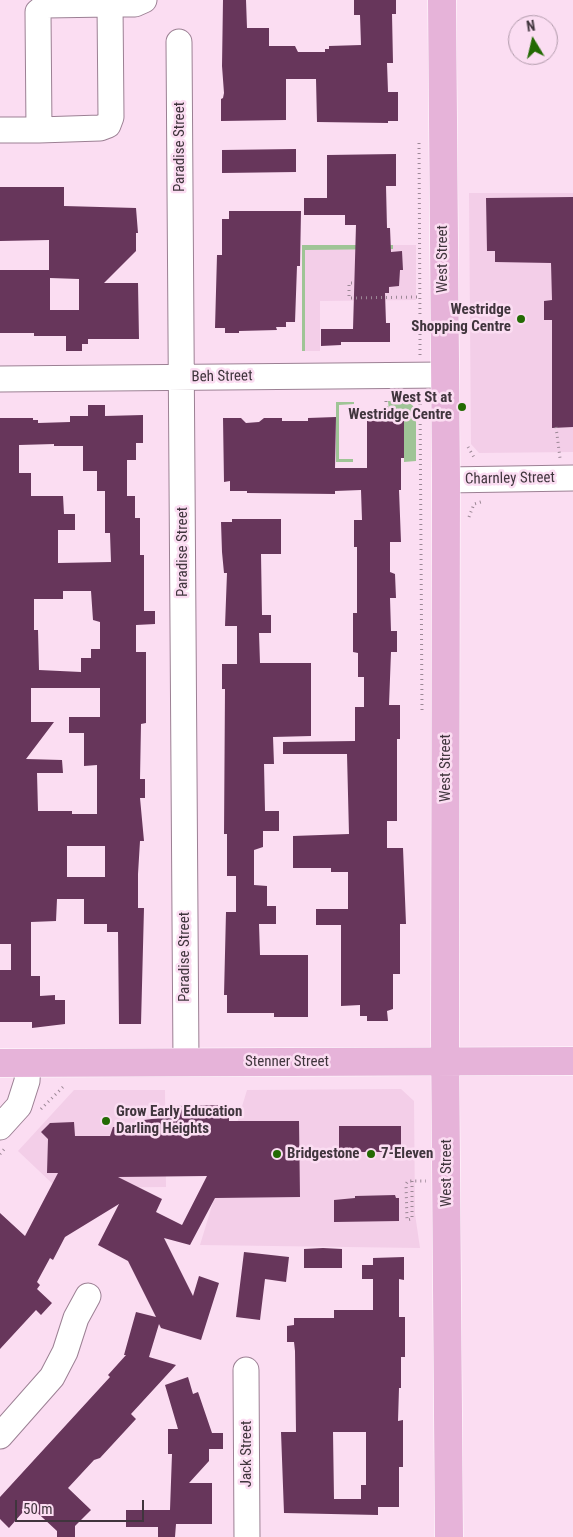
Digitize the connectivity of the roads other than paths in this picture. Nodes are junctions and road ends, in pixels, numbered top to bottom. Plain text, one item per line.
1 (144, 0) edge
2 (442, 0) edge
3 (110, 4) junction
4 (179, 42) dead end
5 (0, 130) edge
6 (39, 130) junction
7 (444, 374) junction
8 (182, 377) junction
9 (0, 379) edge
10 (567, 470) edge
11 (446, 480) junction
12 (573, 1061) edge
13 (186, 1062) junction
14 (446, 1062) junction
15 (0, 1063) edge
16 (28, 1063) junction
17 (0, 1127) edge
18 (88, 1296) dead end
19 (246, 1370) dead end
20 (0, 1436) edge
21 (247, 1537) edge
22 (449, 1537) edge

1 - 3 street
2 - 7 main road, West Street
3 - 6 street
3 - 6 street
4 - 8 street, Paradise Street
5 - 6 street
7 - 8 street, Beh Street
7 - 11 main road, West Street
8 - 9 street, Beh Street
8 - 13 street, Paradise Street
10 - 11 street, Charnley Street
11 - 14 main road, West Street
12 - 14 main road, Stenner Street
13 - 14 main road, Stenner Street
13 - 16 main road, Stenner Street
14 - 22 main road, West Street
15 - 16 main road, Stenner Street
16 - 17 street
18 - 20 street
19 - 21 street, Jack Street

